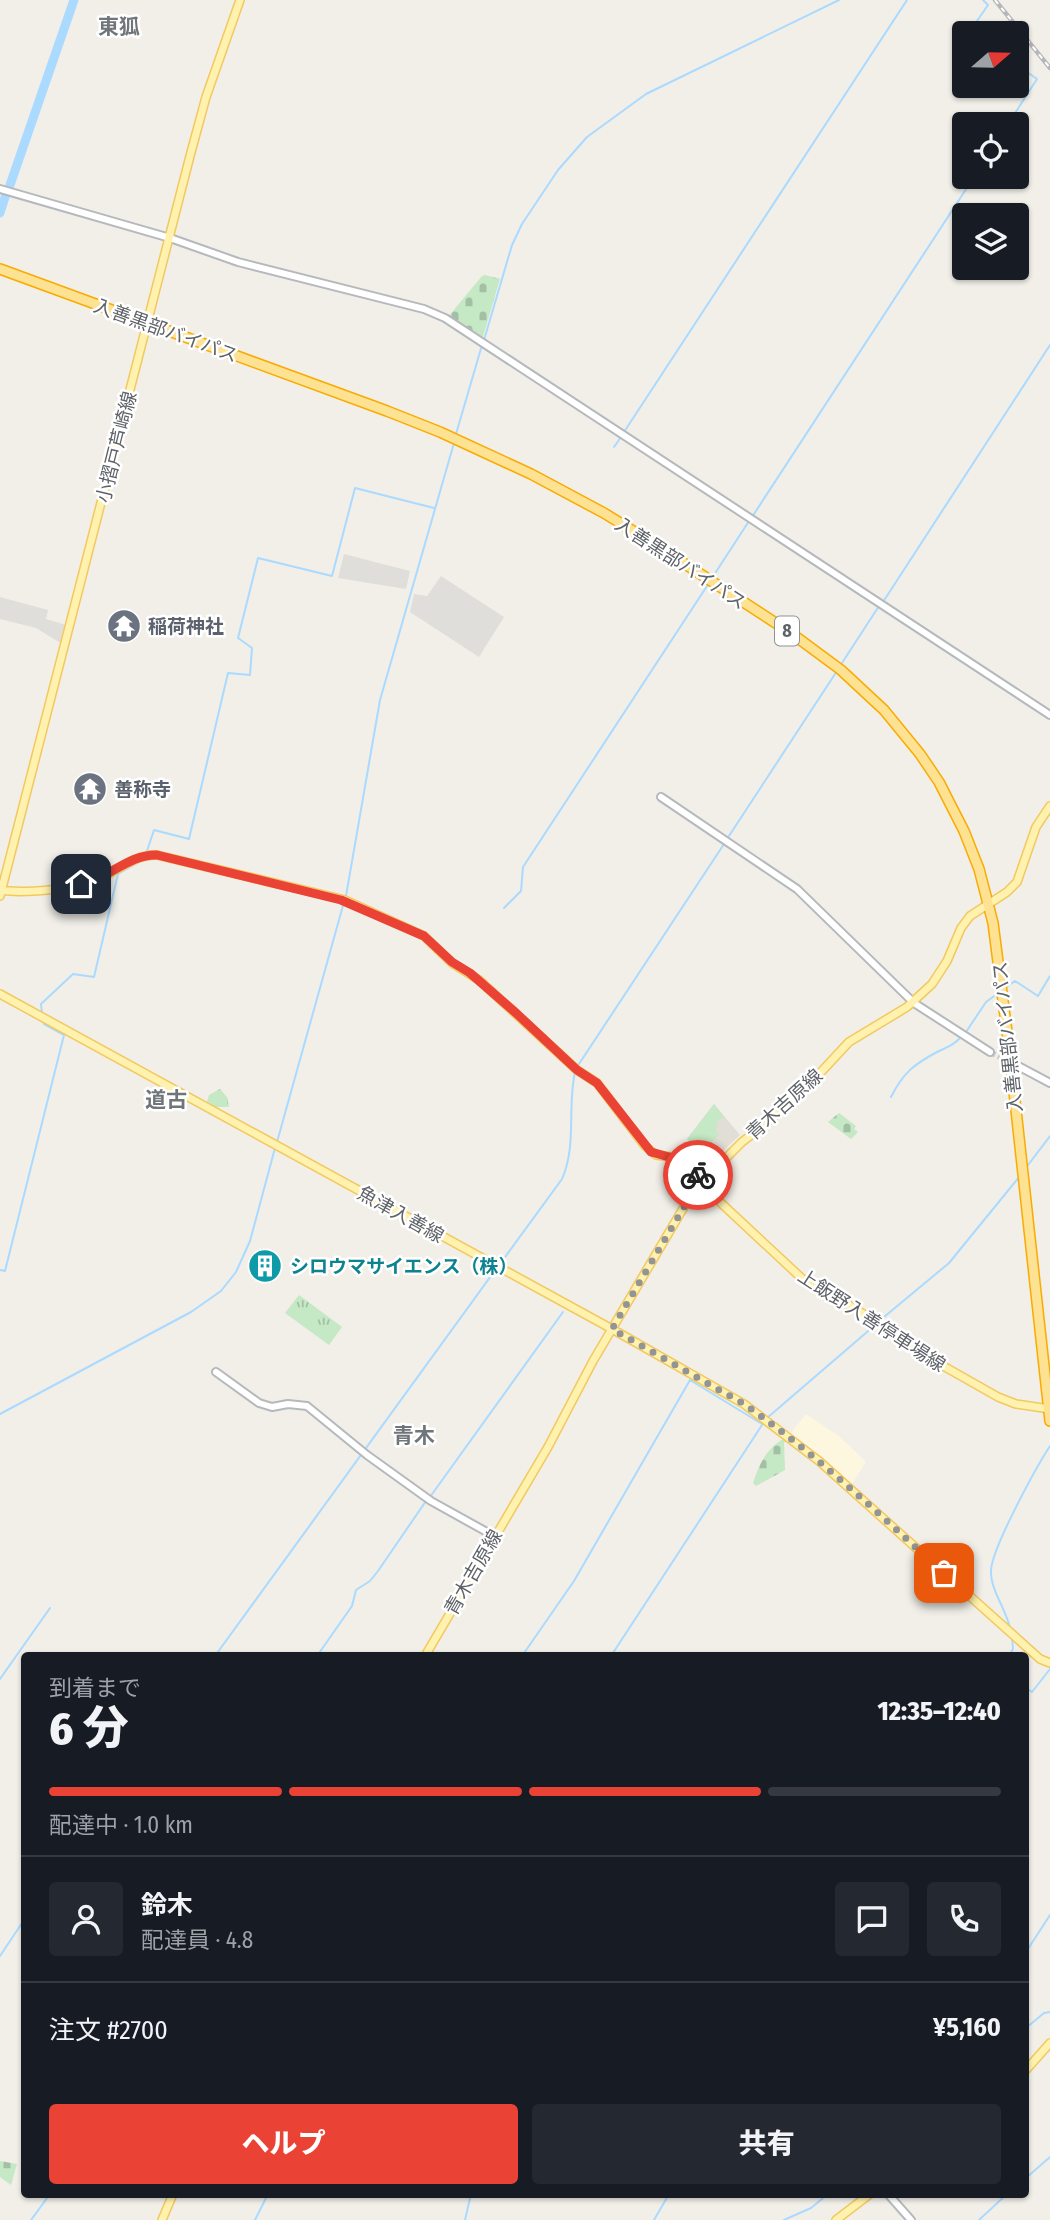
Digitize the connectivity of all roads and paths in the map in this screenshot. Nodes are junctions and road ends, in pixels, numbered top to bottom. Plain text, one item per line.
1 (240, 0) edge
2 (0, 189) edge
3 (170, 239) junction
4 (0, 269) edge
5 (147, 323) junction
6 (1050, 715) edge
7 (661, 797) dead end
8 (1050, 806) edge
9 (0, 890) edge
10 (0, 896) edge
11 (989, 905) junction
12 (0, 994) edge
13 (914, 1003) junction
14 (990, 1052) tunnel mouth
15 (1018, 1066) tunnel mouth
16 (1050, 1083) edge
17 (701, 1182) junction
18 (612, 1329) junction
19 (216, 1373) dead end
20 (1049, 1409) edge
21 (1050, 1421) edge
22 (494, 1536) junction
23 (427, 1652) edge
24 (1050, 1663) edge
25 (1050, 2043) edge
26 (1029, 2067) edge
27 (171, 2198) edge
28 (865, 2198) edge
29 (892, 2198) edge
30 (162, 2220) edge
31 (836, 2220) edge
32 (911, 2220) edge

1 - 3 main road, 小摺戸芦崎線
2 - 3 street
3 - 5 main road, 小摺戸芦崎線
3 - 6 street
4 - 5 highway, 入善黒部バイパス / 8
5 - 9 main road, 小摺戸芦崎線
5 - 11 highway, 入善黒部バイパス / 8
7 - 13 street
8 - 11 main road, 青木吉原線
9 - 10 main road, 小摺戸芦崎線
9 - 17 main road, 上飯野入善停車場線
11 - 13 main road, 青木吉原線
11 - 20 highway, 入善黒部バイパス / 8
12 - 18 main road, 魚津入善線
13 - 14 street
13 - 17 main road, 青木吉原線
15 - 16 street
17 - 18 main road, 青木吉原線
17 - 20 main road, 上飯野入善停車場線
18 - 22 main road, 青木吉原線
18 - 24 main road, 魚津入善線
19 - 22 street
20 - 21 highway, 入善黒部バイパス / 8
22 - 23 main road, 青木吉原線
25 - 26 main road
27 - 30 main road
28 - 31 main road
29 - 32 street

